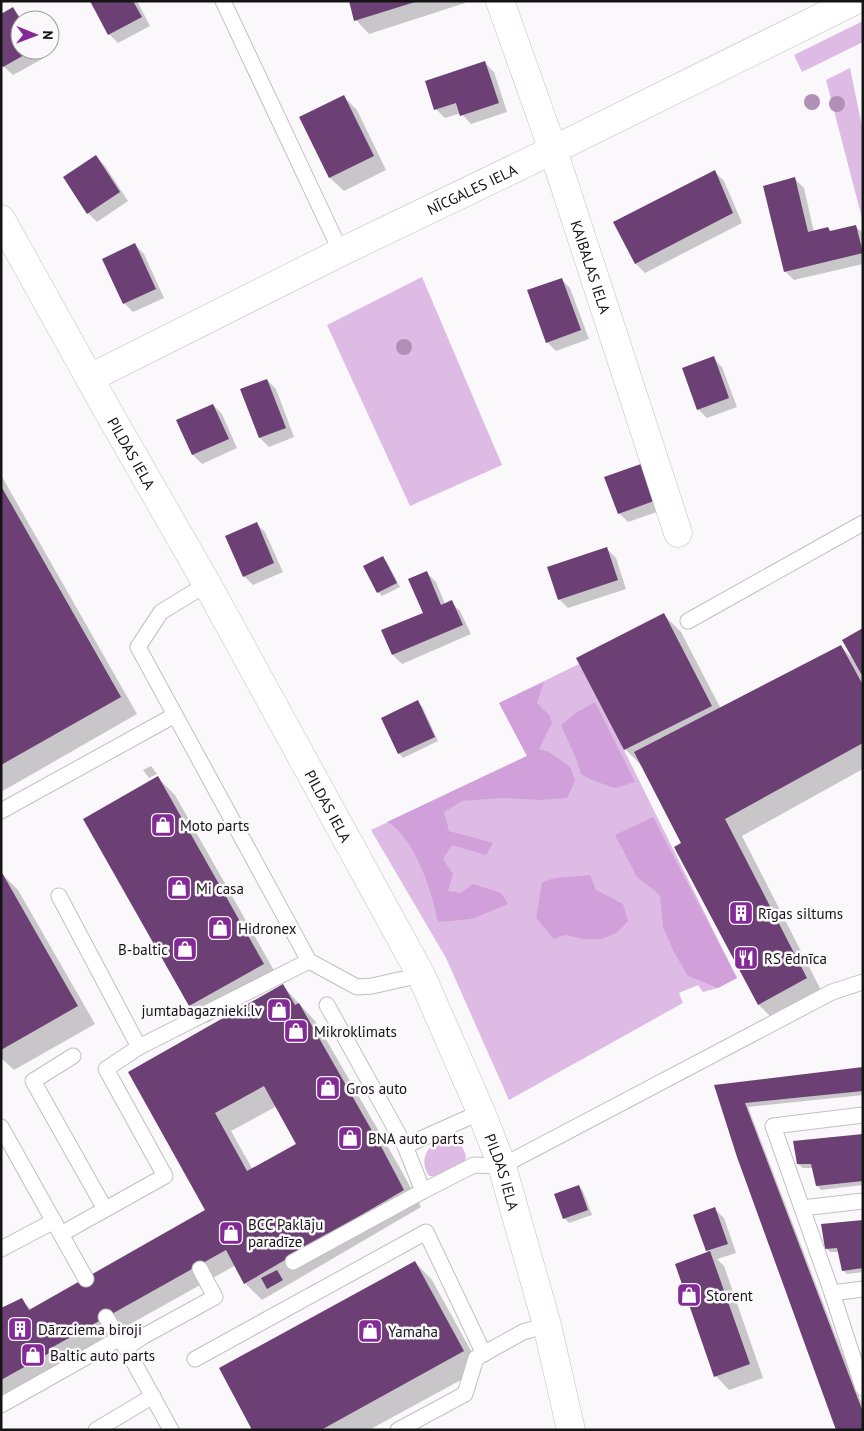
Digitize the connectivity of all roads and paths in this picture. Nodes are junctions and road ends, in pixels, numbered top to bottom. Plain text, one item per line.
1 (223, 1) edge
2 (500, 1) edge
3 (854, 1) edge
4 (553, 150) junction
5 (1, 219) edge
6 (341, 252) junction
7 (90, 378) junction
8 (863, 523) edge
9 (678, 533) dead end
10 (207, 584) junction
11 (688, 621) dead end
12 (175, 715) junction
13 (1, 812) edge
14 (59, 896) dead end
15 (308, 961) junction
16 (421, 975) junction
17 (863, 982) edge
18 (327, 1005) dead end
19 (138, 1047) junction
20 (73, 1056) dead end
21 (481, 1112) junction
22 (863, 1115) edge
23 (1, 1127) edge
24 (405, 1146) junction
25 (502, 1166) junction
26 (423, 1191) junction
27 (863, 1201) edge
28 (802, 1208) junction
29 (105, 1209) junction
30 (58, 1227) junction
31 (1, 1249) edge
32 (293, 1262) dead end
33 (200, 1269) dead end
34 (86, 1279) dead end
35 (863, 1289) edge
36 (832, 1293) junction
37 (106, 1317) dead end
38 (547, 1326) junction
39 (123, 1343) junction
40 (484, 1354) junction
41 (195, 1359) dead end
42 (862, 1381) edge
43 (153, 1396) junction
44 (1, 1405) edge
45 (116, 1424) edge
46 (96, 1430) edge
47 (172, 1430) edge
48 (398, 1430) edge
49 (570, 1430) edge

1 - 6 lane
2 - 4 street, KAIBALAS IELA
3 - 4 street, NĪCGALES IELA
4 - 6 street, NĪCGALES IELA
4 - 9 street, KAIBALAS IELA
5 - 7 street, PILDAS IELA
6 - 7 street, NĪCGALES IELA
7 - 10 street, PILDAS IELA
8 - 11 lane
10 - 12 lane
10 - 16 street, PILDAS IELA
12 - 13 lane
12 - 15 lane
14 - 19 lane
15 - 16 lane
15 - 19 lane
16 - 21 street, PILDAS IELA
17 - 25 lane
18 - 24 lane
19 - 29 lane
20 - 29 lane
21 - 24 lane
21 - 25 street, PILDAS IELA
22 - 28 lane
23 - 30 lane
24 - 26 lane
25 - 26 lane
25 - 38 street, PILDAS IELA
26 - 32 lane
27 - 28 lane
28 - 36 lane
29 - 30 lane
30 - 31 lane
30 - 34 lane
33 - 39 lane
35 - 36 lane
36 - 42 lane
37 - 39 lane
38 - 40 lane
38 - 49 street, PILDAS IELA
39 - 43 lane
39 - 44 lane
40 - 41 lane
40 - 48 lane
43 - 45 lane
43 - 47 lane
45 - 46 lane

